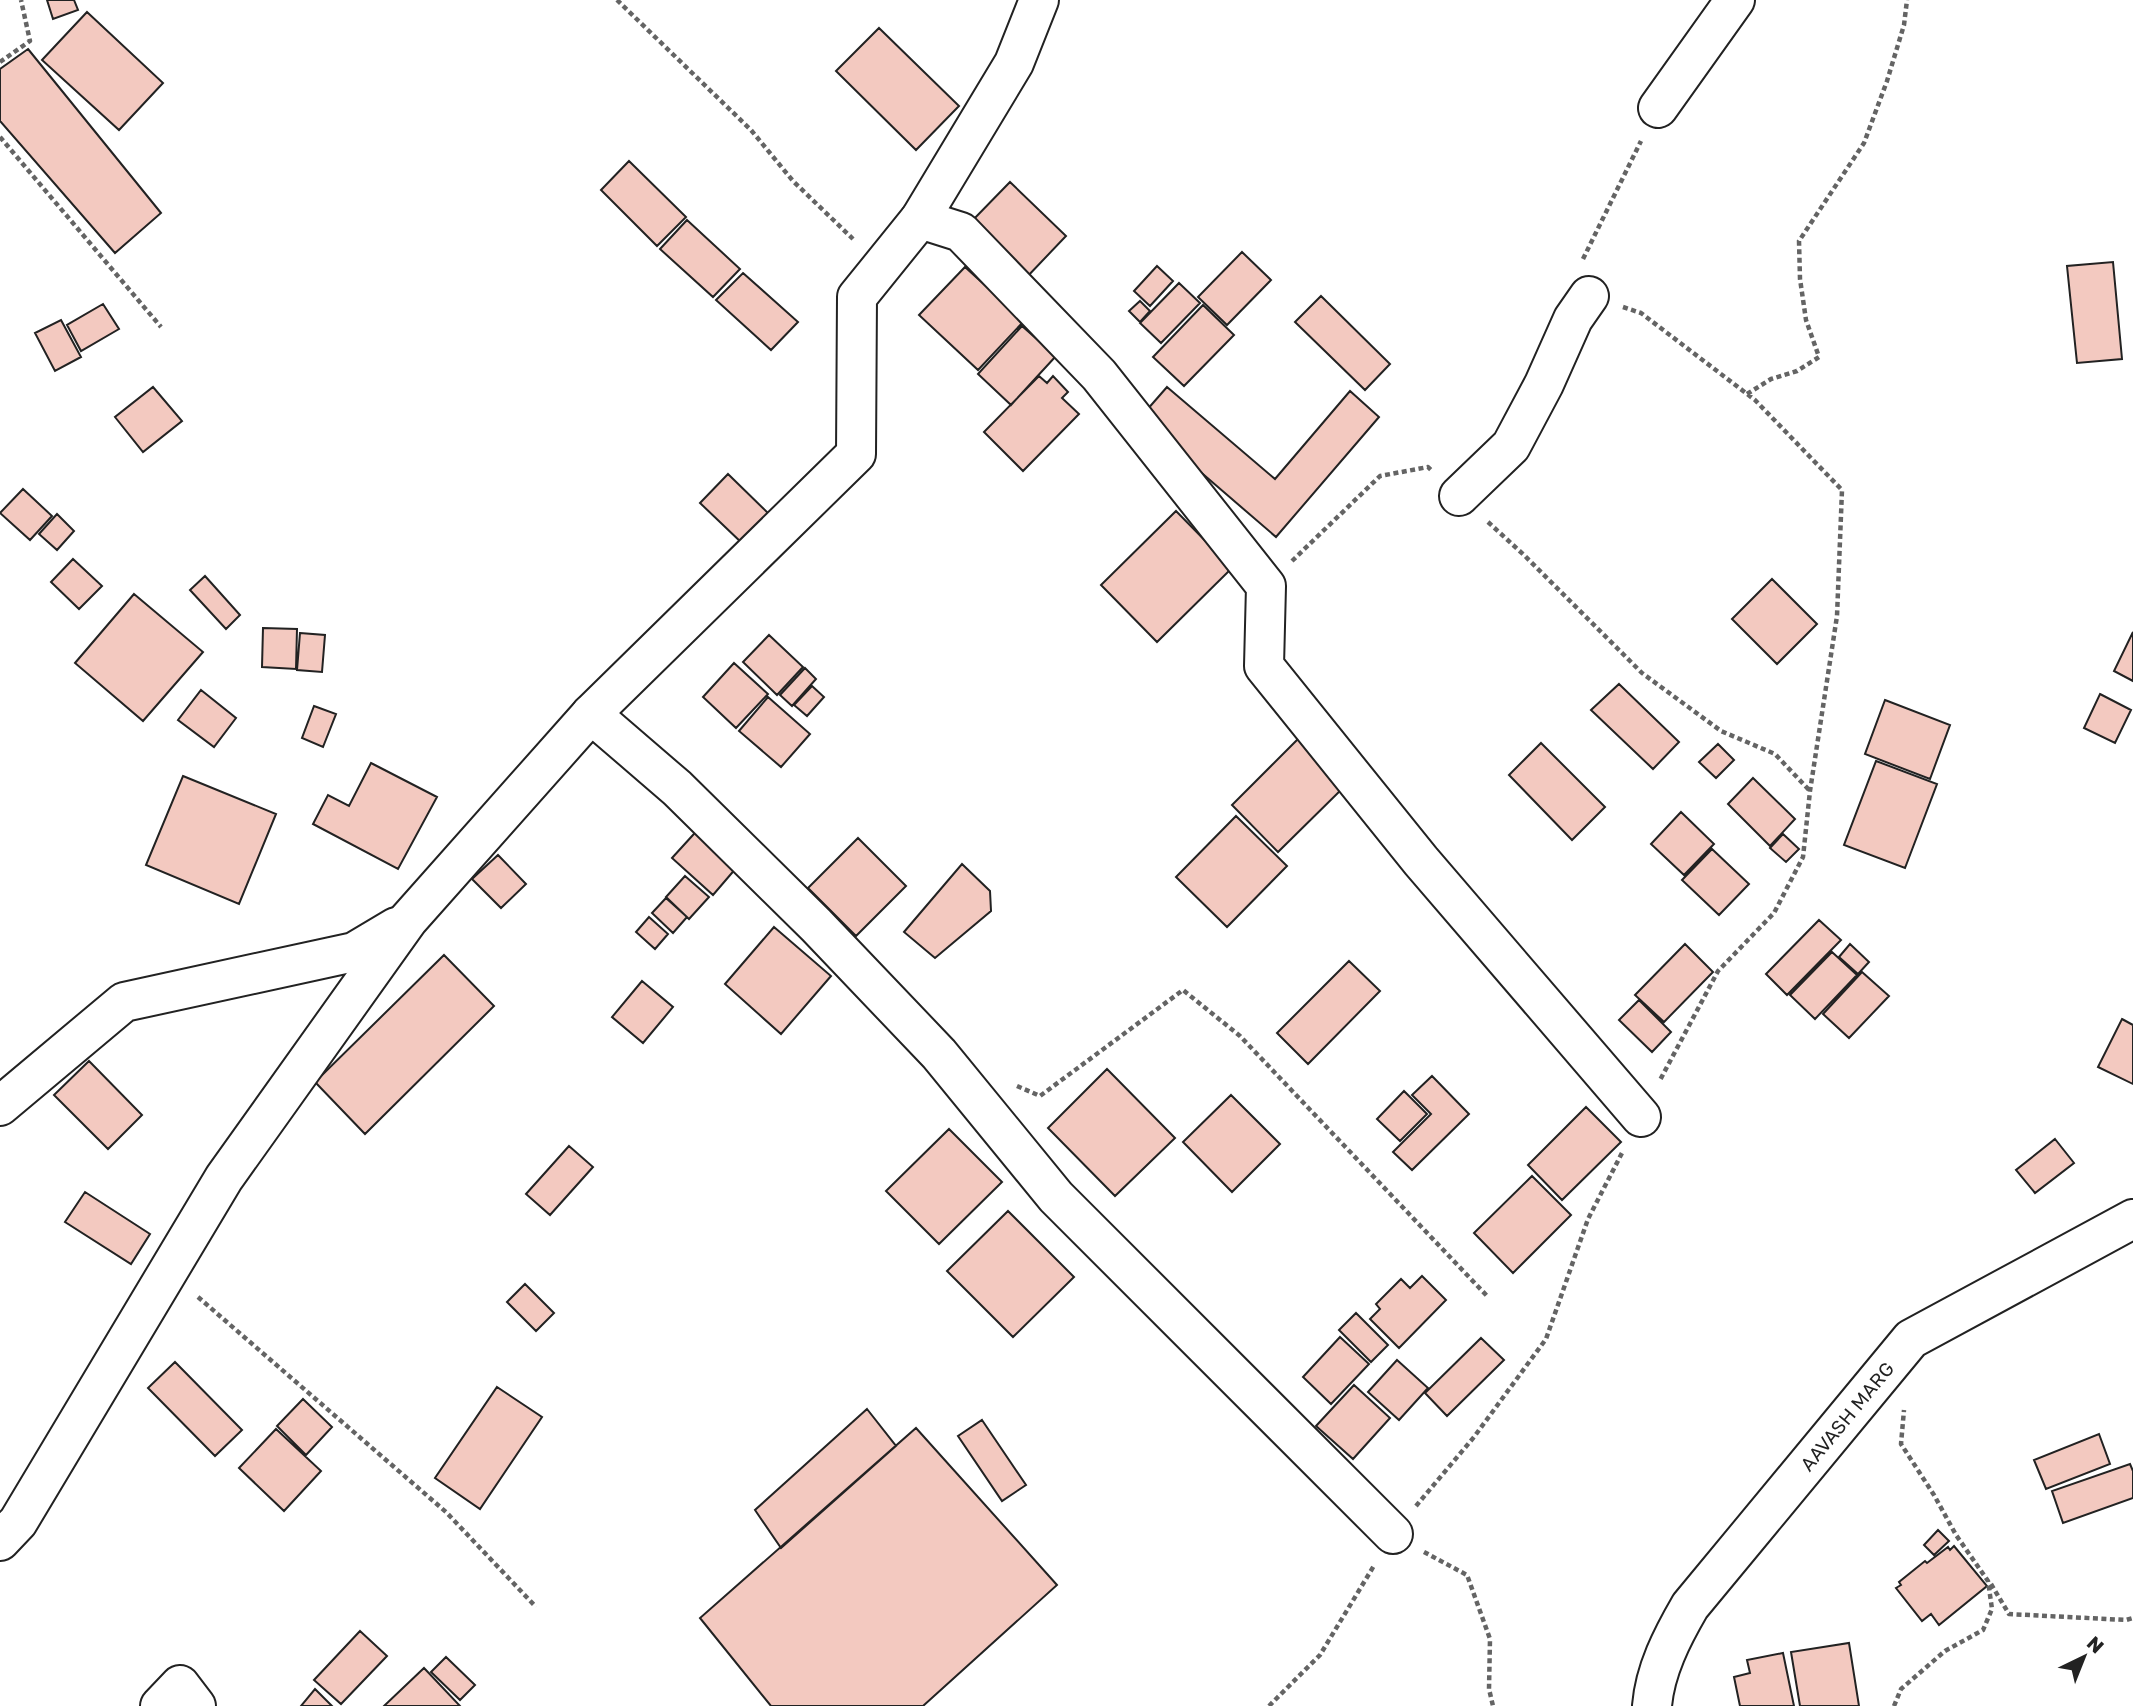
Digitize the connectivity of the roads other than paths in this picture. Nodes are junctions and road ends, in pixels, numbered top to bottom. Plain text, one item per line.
1 (1040, 0) edge
2 (1735, 0) edge
3 (1658, 108) road end
4 (920, 219) junction
5 (1589, 296) road end
6 (1459, 496) road end
7 (592, 714) junction
8 (408, 920) junction
9 (0, 1105) edge
10 (1641, 1117) road end
11 (2133, 1219) edge
12 (1393, 1534) road end
13 (0, 1542) edge
14 (160, 1706) edge
15 (196, 1706) edge
16 (1652, 1706) edge

1 - 4 street
2 - 3 street
4 - 7 street
4 - 10 street
5 - 6 street
7 - 8 street
7 - 12 street
8 - 9 street
8 - 13 street
11 - 16 street, AAVASH MARG
14 - 15 street

